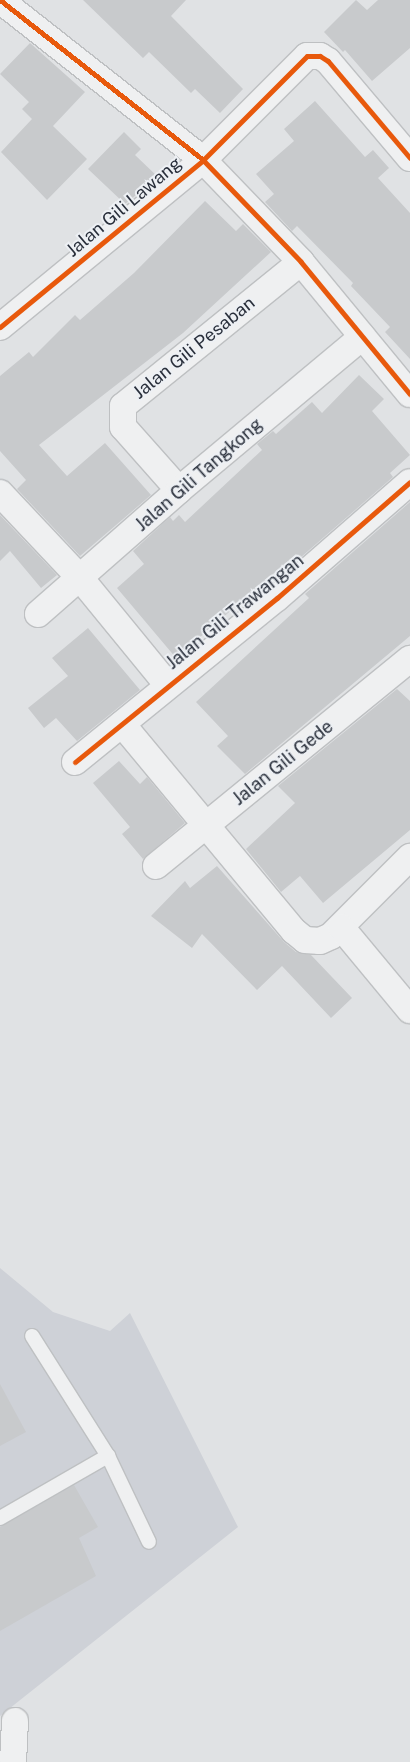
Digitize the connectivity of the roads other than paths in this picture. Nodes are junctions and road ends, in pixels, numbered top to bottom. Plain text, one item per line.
1 (0, 0) edge
2 (410, 158) edge
3 (203, 160) junction
4 (300, 262) junction
5 (0, 327) edge
6 (362, 338) junction
7 (410, 394) edge
8 (410, 482) edge
9 (179, 490) junction
10 (0, 493) edge
11 (81, 579) junction
12 (38, 614) dead end
13 (410, 659) edge
14 (168, 684) junction
15 (122, 724) junction
16 (75, 762) dead end
17 (206, 825) junction
18 (410, 857) edge
19 (156, 866) dead end
20 (341, 927) junction
21 (410, 1010) edge
22 (32, 1336) dead end
23 (108, 1456) junction
24 (0, 1518) edge
25 (149, 1542) dead end
26 (14, 1720) dead end
27 (12, 1762) edge

1 - 3 street
2 - 3 street, Jalan Gili Lawang
3 - 4 street
3 - 5 street, Jalan Gili Lawang
4 - 6 street
4 - 9 street, Jalan Gili Pesaban
6 - 7 street
6 - 9 street, Jalan Gili Tangkong
8 - 14 street, Jalan Gili Trawangan
9 - 11 street, Jalan Gili Tangkong
10 - 11 street
11 - 12 street, Jalan Gili Tangkong
11 - 14 street
13 - 17 street, Jalan Gili Gede
14 - 15 street, Jalan Gili Trawangan
15 - 16 street, Jalan Gili Trawangan
15 - 17 street
17 - 19 street, Jalan Gili Gede
17 - 20 street
18 - 20 street
20 - 21 street
22 - 23 lane
23 - 24 lane
23 - 25 lane
26 - 27 street

